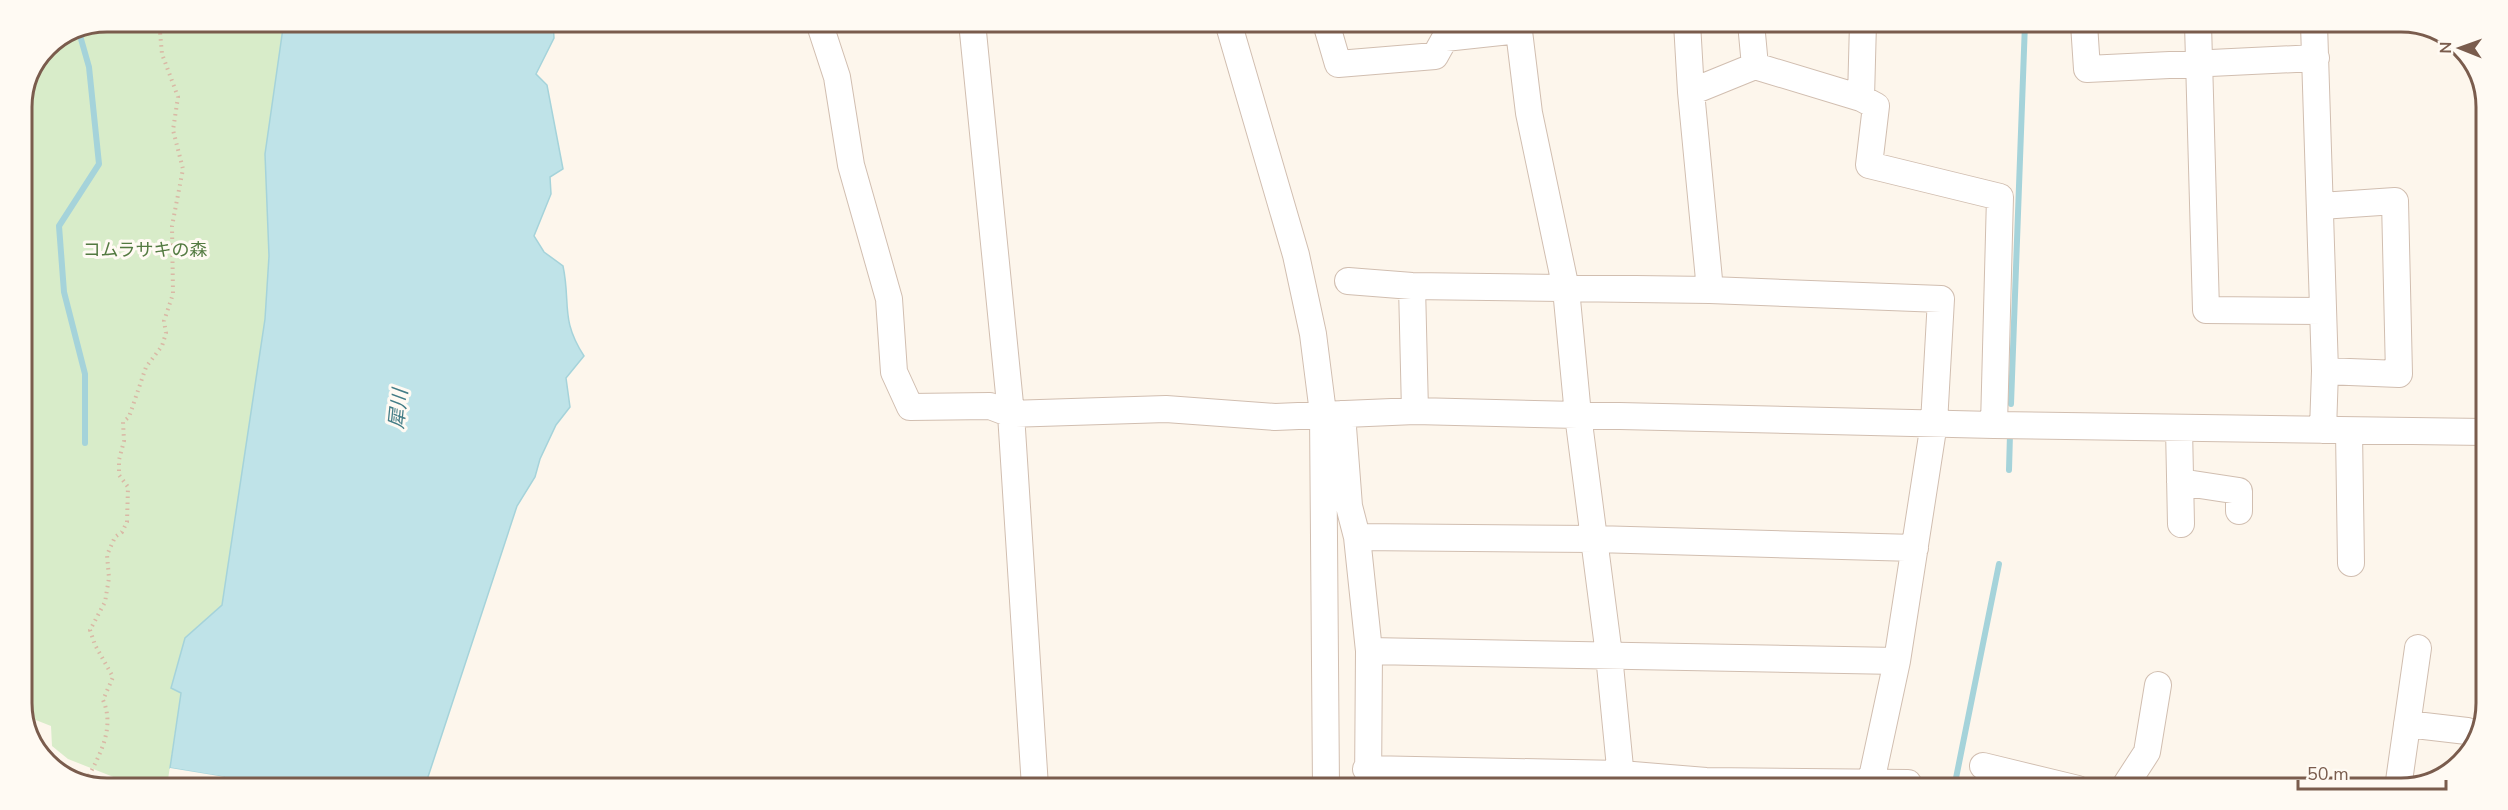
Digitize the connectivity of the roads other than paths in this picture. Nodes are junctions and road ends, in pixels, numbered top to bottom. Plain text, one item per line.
1 (822, 32) edge
2 (973, 32) edge
3 (1231, 32) edge
4 (1329, 32) edge
5 (1482, 32) edge
6 (1519, 32) edge
7 (1688, 32) edge
8 (1752, 32) edge
9 (1863, 32) edge
10 (2085, 32) edge
11 (2198, 32) edge
12 (2314, 32) edge
13 (2316, 58) junction
14 (2199, 62) junction
15 (1755, 66) junction
16 (1691, 92) junction
17 (1861, 98) junction
18 (2321, 206) junction
19 (1348, 281) dead end
20 (1412, 286) junction
21 (1566, 289) junction
22 (1710, 290) junction
23 (2323, 311) junction
24 (2325, 371) junction
25 (1415, 411) junction
26 (1333, 413) junction
27 (1011, 414) junction
28 (1578, 416) junction
29 (1934, 423) junction
30 (1994, 425) junction
31 (2178, 428) junction
32 (2323, 430) junction
33 (2349, 432) junction
34 (2476, 432) edge
35 (2180, 482) junction
36 (2239, 511) dead end
37 (2181, 524) dead end
38 (1357, 537) junction
39 (1594, 539) junction
40 (1915, 548) junction
41 (2351, 562) dead end
42 (2418, 648) dead end
43 (1369, 651) junction
44 (1609, 655) junction
45 (1898, 661) junction
46 (2158, 685) dead end
47 (2407, 724) junction
48 (2471, 732) edge
49 (1983, 766) dead end
50 (1034, 778) edge
51 (1326, 778) edge
52 (1367, 778) edge
53 (1622, 778) edge
54 (1872, 778) edge
55 (2033, 778) edge
56 (2130, 778) edge
57 (2399, 778) edge

1 - 27 street
2 - 27 street
3 - 26 street
4 - 5 street
6 - 21 street
7 - 16 street
8 - 15 street
9 - 17 street
10 - 14 street
11 - 14 street
12 - 13 street
13 - 14 street
13 - 18 street
14 - 23 street
15 - 16 street
15 - 17 street
16 - 22 street
17 - 30 street
18 - 23 street
18 - 24 street
19 - 20 street
20 - 21 street
20 - 25 street
21 - 22 street
21 - 28 street
22 - 29 street
23 - 24 street
24 - 32 street
25 - 26 street
25 - 28 street
26 - 27 street
26 - 38 street
26 - 51 street
27 - 50 street
28 - 29 street
28 - 39 street
29 - 30 street
29 - 40 street
30 - 31 street
31 - 32 street
31 - 35 street
32 - 33 street
33 - 34 street
33 - 41 street
35 - 36 street
35 - 37 street
38 - 39 street
38 - 43 street
39 - 40 street
39 - 44 street
40 - 45 street
42 - 47 street
43 - 44 street
43 - 52 street
44 - 45 street
44 - 53 street
45 - 54 street
46 - 56 street
47 - 48 street
47 - 57 street
49 - 55 street

